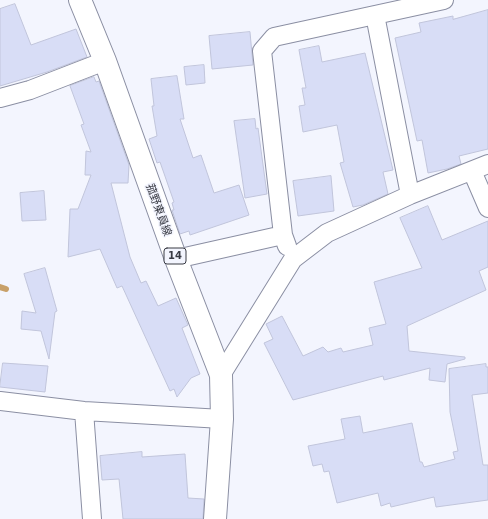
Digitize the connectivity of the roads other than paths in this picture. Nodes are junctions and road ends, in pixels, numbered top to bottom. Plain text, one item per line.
1 (80, 0) edge
2 (444, 0) edge
3 (375, 15) junction
4 (105, 61) junction
5 (0, 98) edge
6 (480, 167) edge
7 (410, 195) junction
8 (488, 208) edge
9 (283, 235) junction
10 (176, 259) junction
11 (293, 259) junction
12 (221, 375) junction
13 (0, 401) edge
14 (84, 411) junction
15 (222, 419) junction
16 (92, 519) edge
17 (215, 519) edge

1 - 4 main road, 菰野東員線 / 14
2 - 3 street
3 - 7 street
3 - 9 street
4 - 5 street
4 - 10 main road, 菰野東員線 / 14
6 - 7 street
6 - 8 street
7 - 11 street
9 - 10 street
9 - 11 street
10 - 12 main road, 菰野東員線 / 14
11 - 12 street
12 - 15 main road, 菰野東員線 / 14
13 - 14 street
14 - 15 street
14 - 16 street
15 - 17 main road, 菰野東員線 / 14

